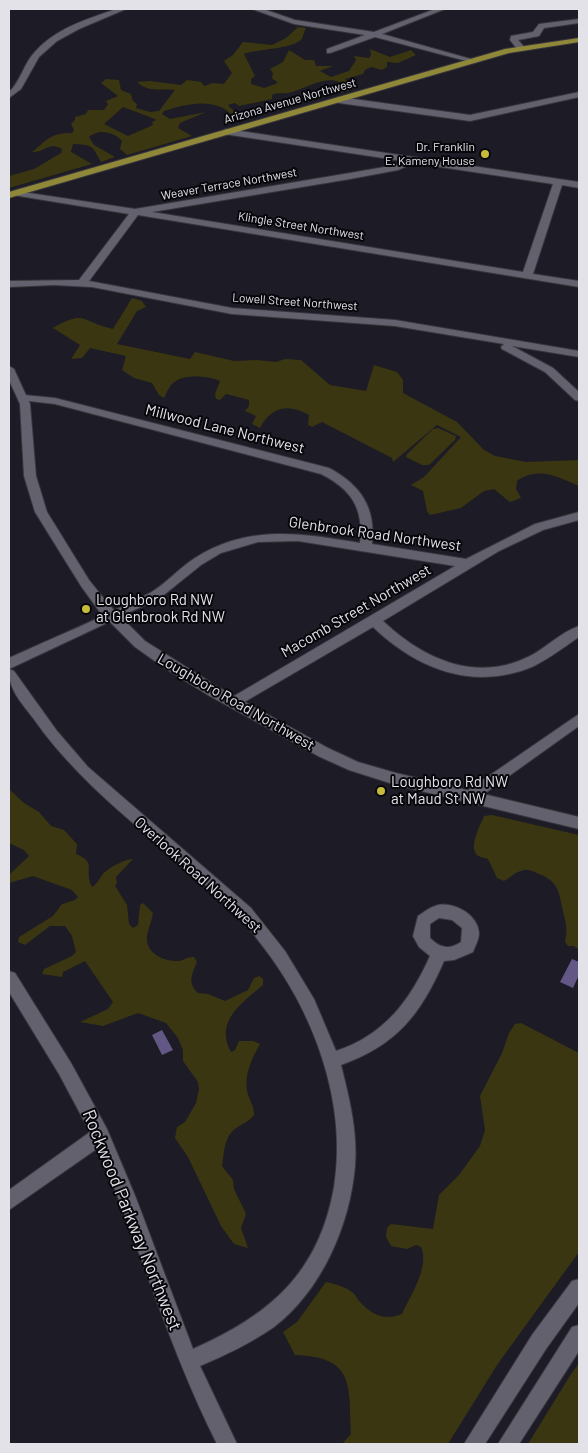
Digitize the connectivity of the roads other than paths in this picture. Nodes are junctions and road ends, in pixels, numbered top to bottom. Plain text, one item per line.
1 (122, 9) edge
2 (256, 9) edge
3 (442, 9) edge
4 (579, 21) edge
5 (374, 34) junction
6 (579, 40) edge
7 (522, 48) junction
8 (330, 51) dead end
9 (474, 61) junction
10 (9, 96) edge
11 (575, 96) edge
12 (339, 100) junction
13 (579, 103) edge
14 (227, 132) junction
15 (413, 160) junction
16 (558, 182) junction
17 (579, 185) edge
18 (14, 194) edge
19 (135, 212) junction
20 (527, 276) junction
21 (9, 284) edge
22 (82, 284) junction
23 (579, 284) edge
24 (491, 341) junction
25 (579, 354) edge
26 (9, 369) edge
27 (24, 398) junction
28 (579, 398) edge
29 (579, 516) edge
30 (365, 548) junction
31 (468, 564) junction
32 (113, 617) junction
33 (373, 619) junction
34 (579, 631) edge
35 (9, 664) edge
36 (9, 674) edge
37 (234, 703) junction
38 (579, 719) edge
39 (469, 797) junction
40 (579, 823) edge
41 (439, 953) dead end
42 (9, 978) edge
43 (332, 1060) junction
44 (101, 1135) junction
45 (9, 1201) edge
46 (579, 1288) edge
47 (579, 1334) edge
48 (190, 1361) junction
49 (227, 1444) edge
50 (474, 1444) edge
51 (508, 1444) edge

1 - 10 street
2 - 5 street
3 - 5 street
4 - 7 street
5 - 8 street
5 - 9 street
6 - 7 main road, Arizona Avenue Northwest
7 - 9 main road, Arizona Avenue Northwest
9 - 12 main road, Arizona Avenue Northwest
11 - 12 street
11 - 13 street
12 - 14 main road, Arizona Avenue Northwest
14 - 15 street
14 - 18 main road, Arizona Avenue Northwest
15 - 16 street
15 - 19 street, Weaver Terrace Northwest
16 - 17 street
16 - 20 street
18 - 19 street, Klingle Street Northwest
19 - 20 street, Klingle Street Northwest
19 - 22 street
20 - 23 street, Klingle Street Northwest
21 - 22 street, Lowell Street Northwest
22 - 24 street, Lowell Street Northwest
24 - 25 street, Lowell Street Northwest
24 - 28 street
26 - 27 street, Loughboro Road Northwest
27 - 30 street, Millwood Lane Northwest
27 - 32 street, Loughboro Road Northwest
29 - 31 street, Macomb Street Northwest
30 - 31 street, Glenbrook Road Northwest
30 - 32 street, Glenbrook Road Northwest
31 - 33 street, Macomb Street Northwest
32 - 35 street, Glenbrook Road Northwest
32 - 37 street, Loughboro Road Northwest
33 - 34 street
33 - 37 street, Macomb Street Northwest
36 - 43 street, Overlook Road Northwest
37 - 39 street, Loughboro Road Northwest
38 - 39 street
39 - 40 street, Loughboro Road Northwest
41 - 43 street
42 - 44 street, Rockwood Parkway Northwest
43 - 48 street, Overlook Road Northwest
44 - 45 street
44 - 48 street, Rockwood Parkway Northwest
46 - 50 street
47 - 51 street
48 - 49 street, Rockwood Parkway Northwest

